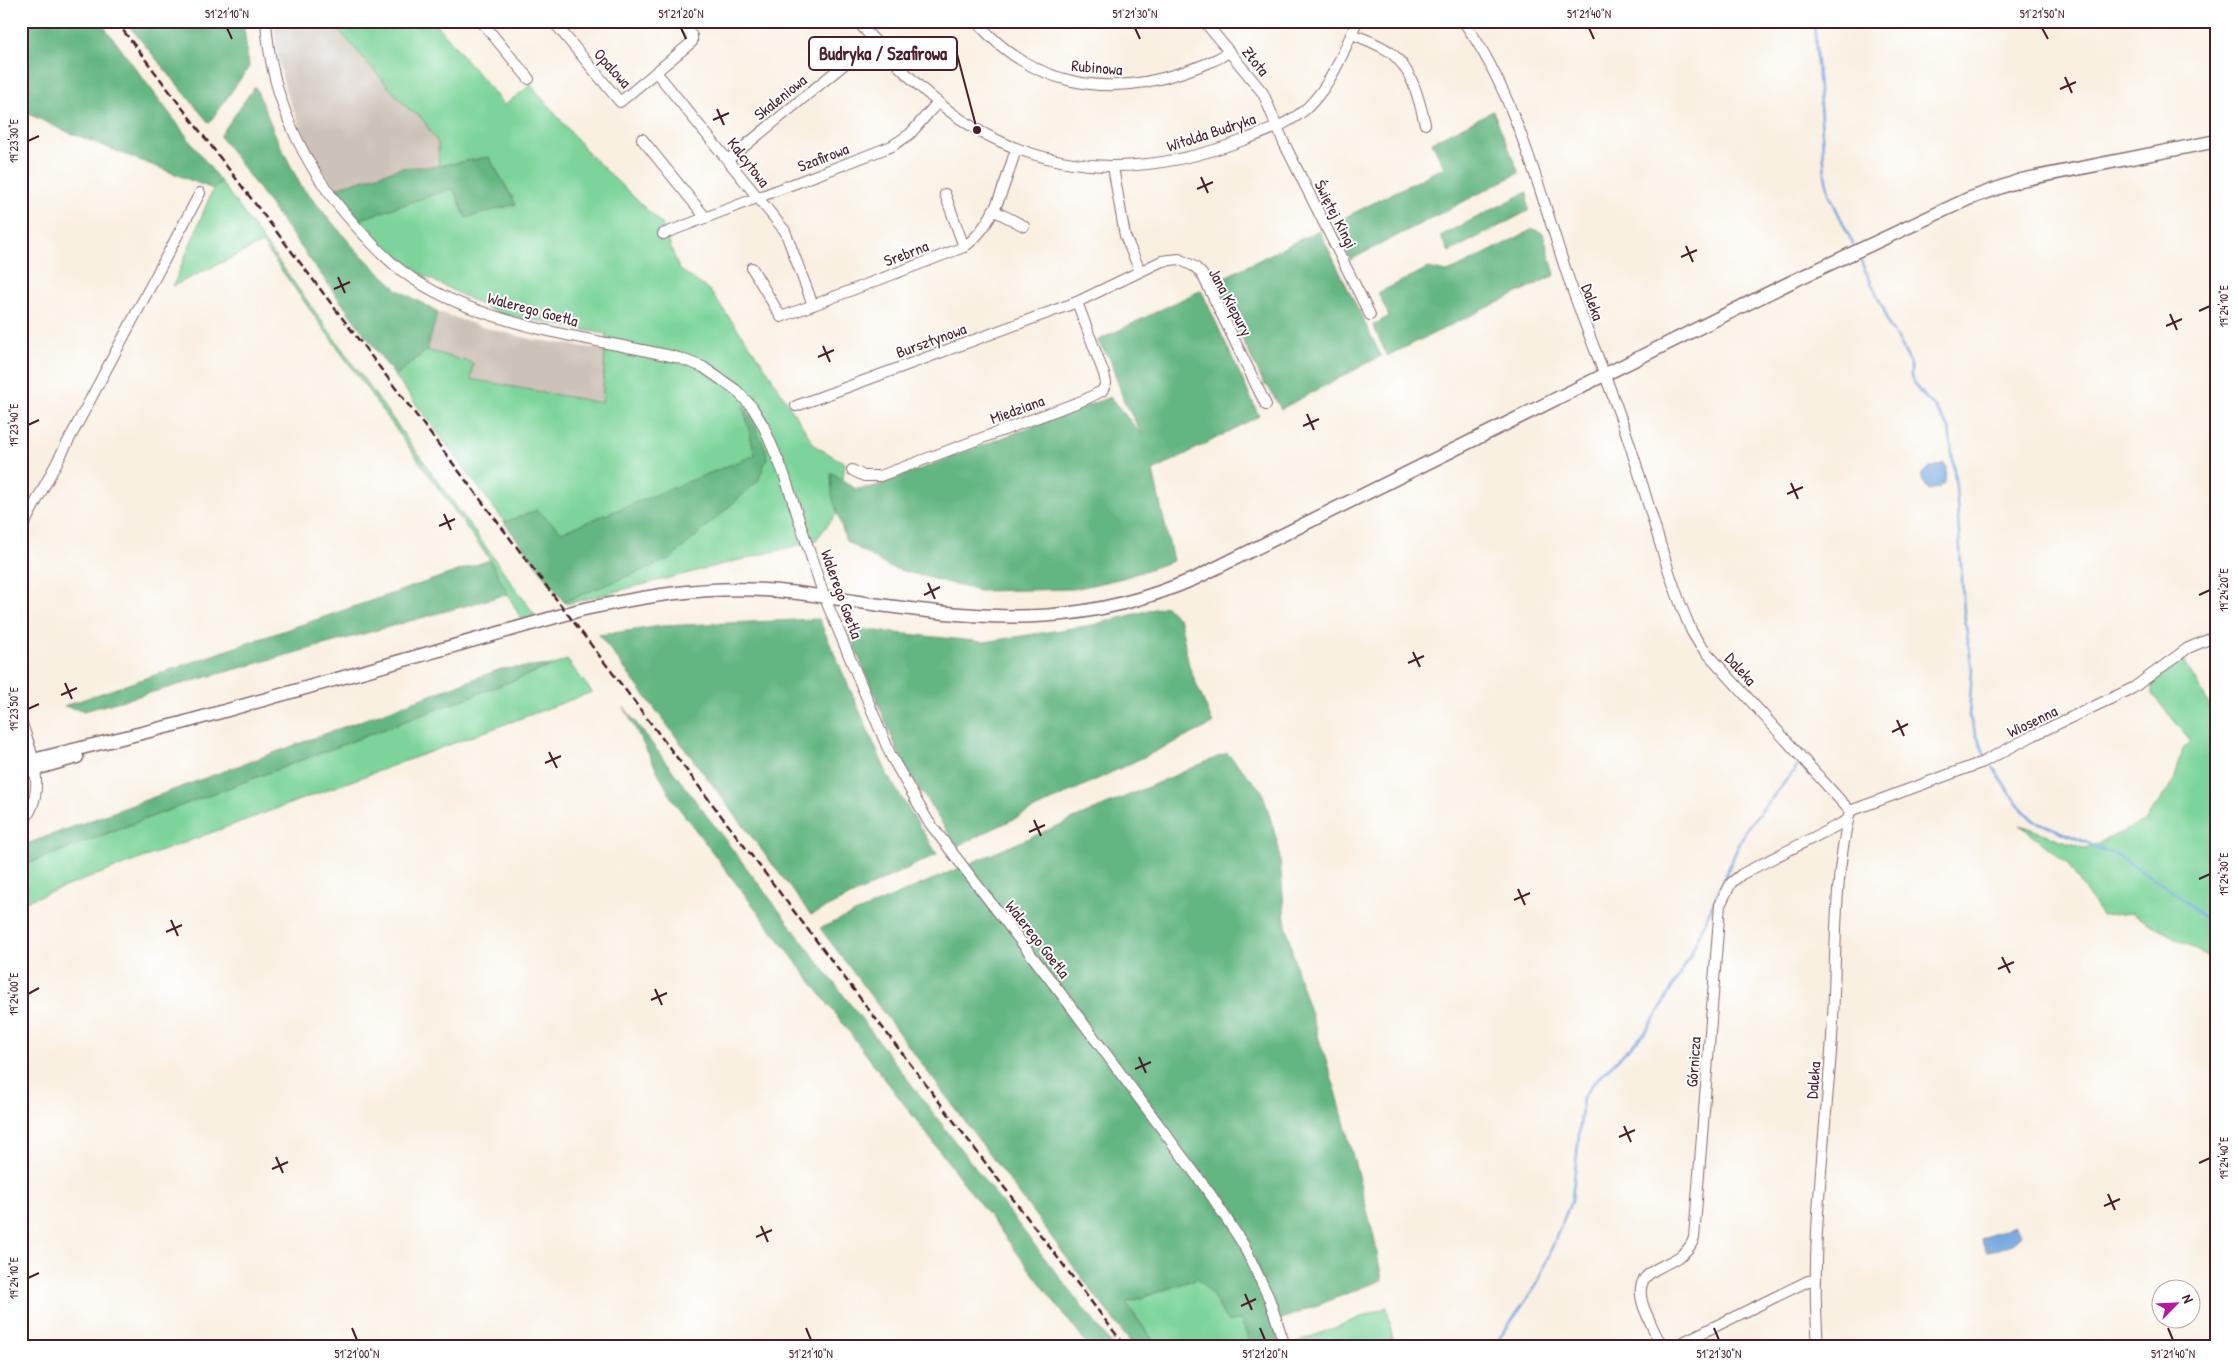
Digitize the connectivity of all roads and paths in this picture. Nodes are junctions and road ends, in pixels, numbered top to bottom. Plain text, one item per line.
1 (266, 21) edge
2 (481, 21) edge
3 (553, 21) edge
4 (681, 21) edge
5 (857, 21) edge
6 (976, 21) edge
7 (1204, 21) edge
8 (1357, 21) edge
9 (1463, 21) edge
10 (1352, 34) junction
11 (874, 40) junction
12 (1229, 52) junction
13 (656, 72) junction
14 (528, 79) dead end
15 (938, 102) junction
16 (1425, 124) dead end
17 (1277, 125) junction
18 (642, 139) dead end
19 (2217, 141) edge
20 (1016, 148) junction
21 (729, 159) junction
22 (1112, 167) junction
23 (200, 193) dead end
24 (945, 194) dead end
25 (758, 198) junction
26 (993, 210) junction
27 (706, 218) junction
28 (1024, 226) dead end
29 (662, 234) dead end
30 (964, 247) junction
31 (752, 268) dead end
32 (1140, 270) junction
33 (1077, 302) junction
34 (814, 305) junction
35 (1370, 315) dead end
36 (1604, 375) junction
37 (1266, 405) dead end
38 (796, 406) dead end
39 (852, 470) dead end
40 (21, 530) edge
41 (824, 596) junction
42 (2217, 636) edge
43 (21, 721) edge
44 (30, 764) edge
45 (21, 773) edge
46 (1849, 816) junction
47 (21, 824) edge
48 (1816, 1280) junction
49 (1285, 1346) edge
50 (1664, 1346) edge
51 (1675, 1346) edge
52 (1818, 1346) edge

1 - 41 street, Walerego Goetla
2 - 14 street
3 - 13 street, Opalowa
4 - 13 street
5 - 11 street, Witolda Budryka
6 - 12 street, Rubinowa
7 - 12 street, Złota
8 - 10 street, Witolda Budryka
9 - 36 street, Daleka
10 - 16 street
10 - 17 street, Witolda Budryka
11 - 15 street, Witolda Budryka
11 - 21 street, Skaleniowa
12 - 17 street, Złota
13 - 21 street, Kalcytowa
15 - 20 street, Witolda Budryka
15 - 25 street, Szafirowa
17 - 22 street, Witolda Budryka
17 - 35 street, Świętej Kingi
18 - 27 street
19 - 36 main road
20 - 22 street, Witolda Budryka
20 - 26 street, Srebrna
21 - 25 street, Kalcytowa
22 - 32 street
23 - 40 street
24 - 30 street
25 - 27 street, Szafirowa
25 - 34 street, Kalcytowa
26 - 28 street
26 - 30 street, Srebrna
27 - 29 street, Szafirowa
30 - 34 street, Srebrna
31 - 34 street, Srebrna
32 - 33 street, Jana Kiepury
32 - 37 street, Jana Kiepury
33 - 38 street, Bursztynowa
33 - 39 street, Miedziana
36 - 41 main road
36 - 46 street, Daleka
41 - 44 main road
41 - 49 street, Walerego Goetla
42 - 46 street, Wiosenna
43 - 44 street
44 - 45 main road
44 - 47 street
46 - 48 street, Daleka
46 - 50 street, Górnicza
48 - 51 street
48 - 52 street, Daleka

